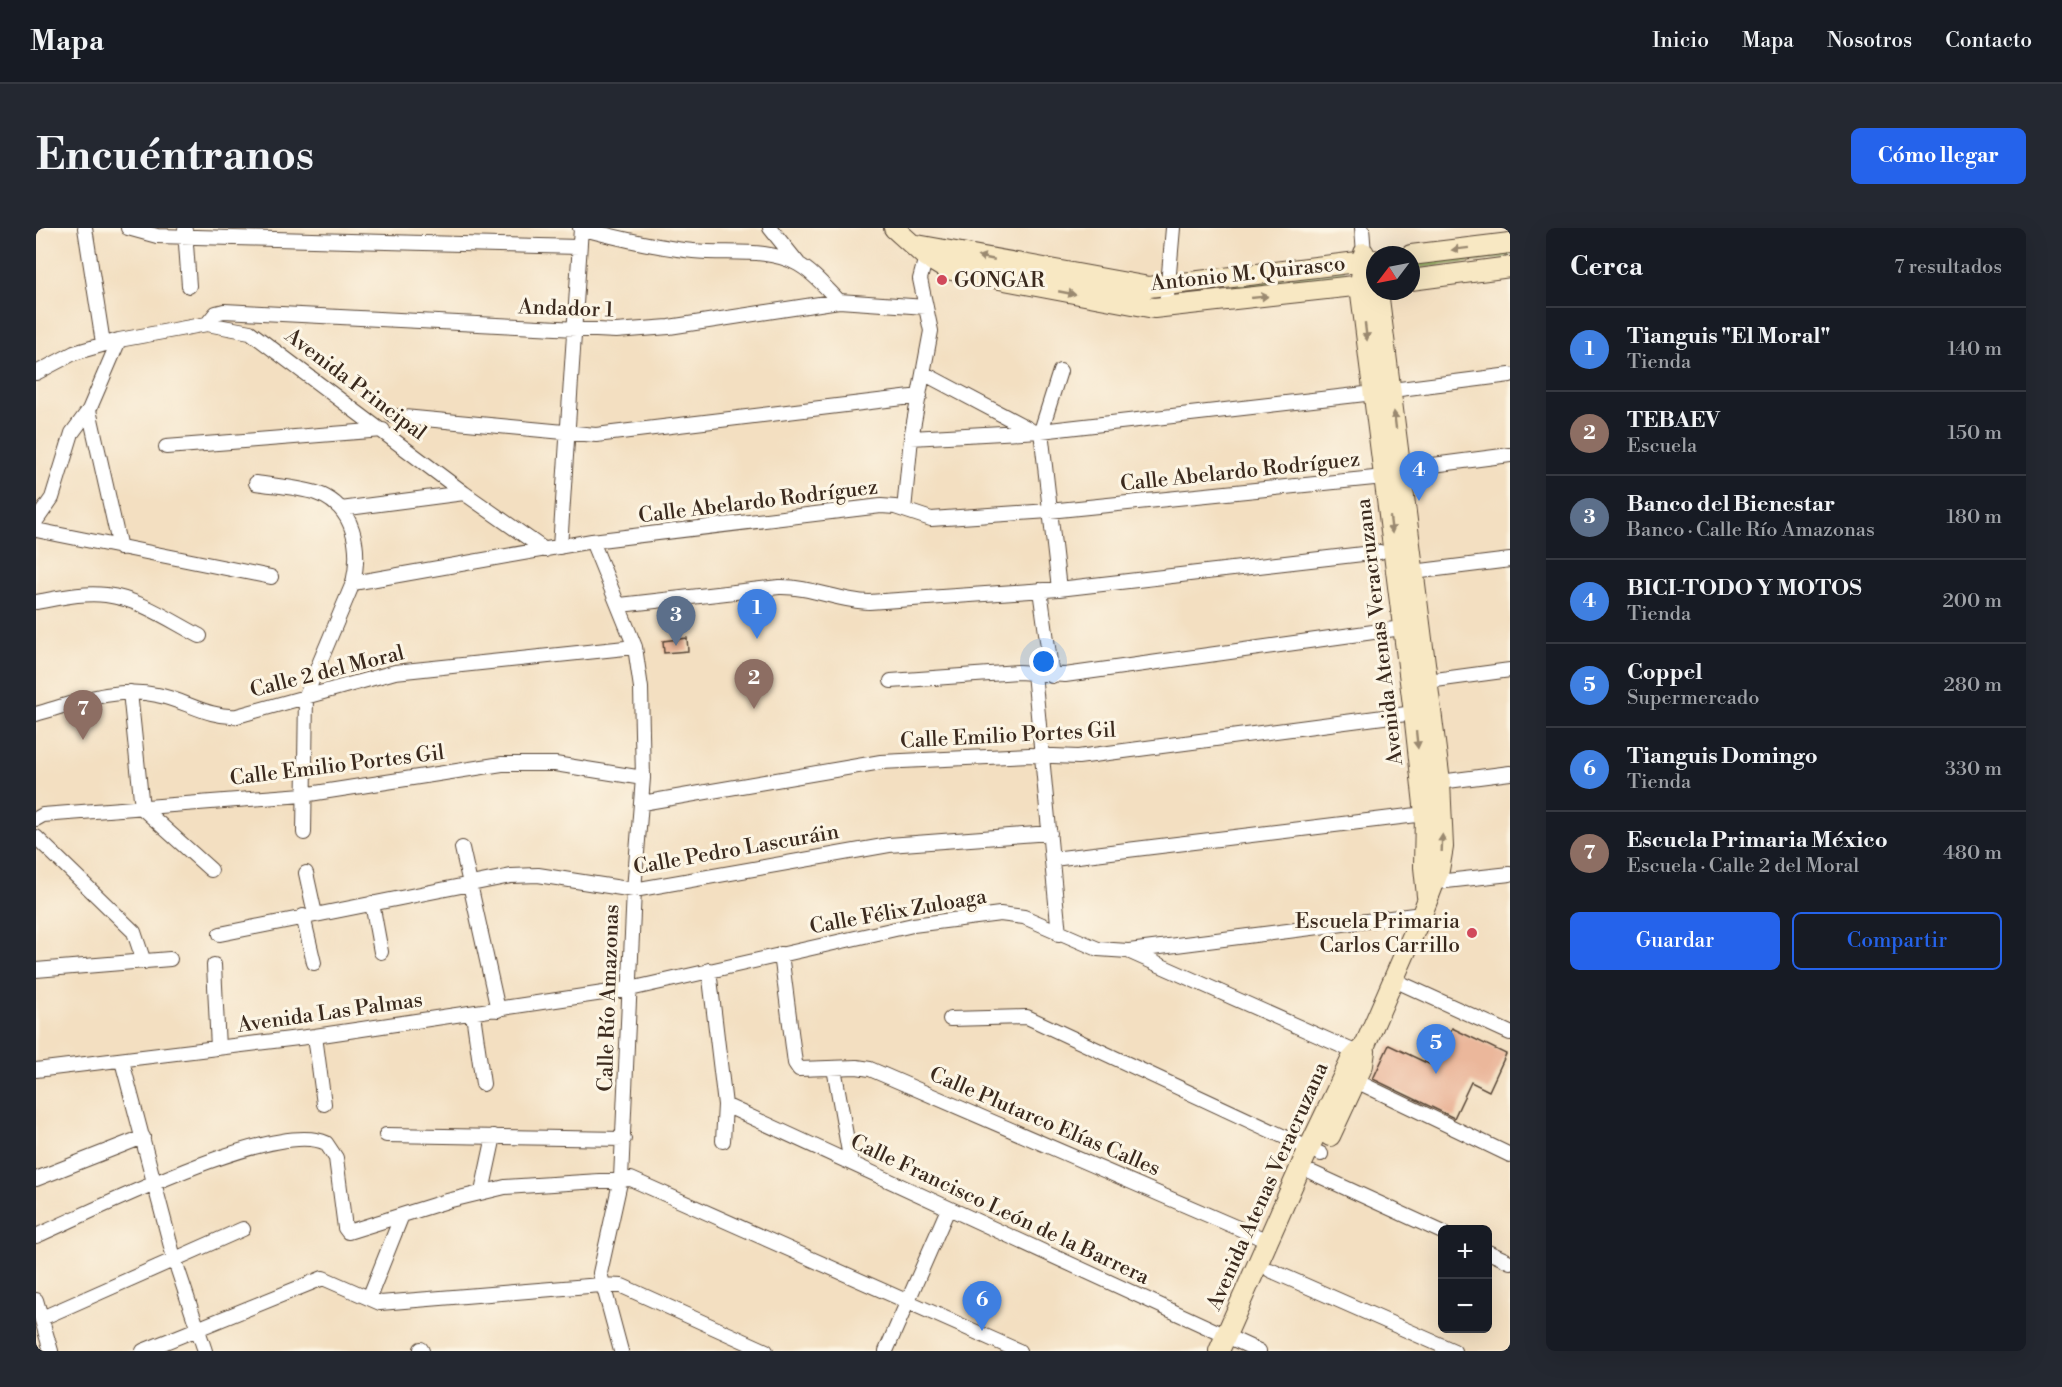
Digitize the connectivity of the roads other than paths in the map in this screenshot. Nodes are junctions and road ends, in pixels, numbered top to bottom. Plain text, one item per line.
1 (85, 228) edge
2 (128, 228) edge
3 (580, 228) edge
4 (770, 228) edge
5 (894, 228) edge
6 (1173, 228) edge
7 (1362, 228) edge
8 (184, 232) edge
9 (1510, 243) edge
10 (579, 247) junction
11 (923, 250) junction
12 (1366, 250) edge
13 (1420, 254) edge
14 (799, 264) junction
15 (1510, 267) edge
16 (1366, 272) edge
17 (1366, 273) edge
18 (1420, 279) edge
19 (189, 286) dead end
20 (1168, 286) junction
21 (1373, 300) edge
22 (839, 301) junction
23 (1166, 306) junction
24 (926, 307) junction
25 (207, 324) junction
26 (575, 330) junction
27 (119, 340) junction
28 (103, 343) junction
29 (1060, 371) dead end
30 (36, 374) edge
31 (925, 374) junction
32 (1510, 375) edge
33 (1383, 392) junction
34 (920, 396) junction
35 (89, 410) junction
36 (393, 416) dead end
37 (383, 430) junction
38 (1036, 430) junction
39 (568, 434) junction
40 (911, 438) junction
41 (165, 447) dead end
42 (1510, 455) edge
43 (1393, 473) junction
44 (256, 483) dead end
45 (464, 493) junction
46 (341, 509) junction
47 (904, 510) junction
48 (1049, 512) junction
49 (36, 521) edge
50 (36, 530) edge
51 (592, 541) junction
52 (560, 547) junction
53 (120, 548) junction
54 (545, 550) junction
55 (1380, 552) dead end
56 (1510, 560) edge
57 (1405, 573) junction
58 (271, 577) dead end
59 (353, 583) junction
60 (1059, 589) junction
61 (1040, 590) junction
62 (36, 602) edge
63 (620, 605) junction
64 (1412, 627) junction
65 (200, 636) dead end
66 (635, 647) junction
67 (1510, 670) edge
68 (1034, 673) junction
69 (1052, 676) junction
70 (891, 681) dead end
71 (1428, 681) junction
72 (130, 692) junction
73 (306, 695) junction
74 (1414, 713) junction
75 (36, 714) edge
76 (1043, 756) junction
77 (1510, 773) edge
78 (643, 778) junction
79 (1440, 782) junction
80 (303, 795) junction
81 (642, 803) junction
82 (142, 808) junction
83 (1425, 814) junction
84 (36, 819) edge
85 (304, 833) dead end
86 (1050, 833) junction
87 (36, 837) edge
88 (462, 848) dead end
89 (1053, 859) junction
90 (211, 870) dead end
91 (306, 873) dead end
92 (1510, 874) edge
93 (470, 884) junction
94 (634, 890) junction
95 (1427, 895) junction
96 (372, 903) junction
97 (309, 915) junction
98 (220, 934) dead end
99 (1059, 934) junction
100 (1128, 951) junction
101 (381, 952) dead end
102 (781, 954) junction
103 (170, 959) dead end
104 (144, 962) junction
105 (314, 963) dead end
106 (214, 965) dead end
107 (36, 970) edge
108 (709, 970) junction
109 (1394, 980) junction
110 (630, 989) junction
111 (498, 1010) junction
112 (473, 1014) junction
113 (950, 1019) dead end
114 (1510, 1033) edge
115 (315, 1036) junction
116 (219, 1048) junction
117 (1362, 1051) junction
118 (122, 1061) junction
119 (834, 1068) junction
120 (36, 1070) edge
121 (1356, 1081) junction
122 (483, 1084) dead end
123 (324, 1104) dead end
124 (725, 1105) junction
125 (386, 1135) dead end
126 (494, 1136) junction
127 (143, 1137) junction
128 (624, 1139) junction
129 (723, 1141) dead end
130 (1315, 1151) junction
131 (1510, 1155) edge
132 (851, 1163) junction
133 (1312, 1173) junction
134 (621, 1178) junction
135 (36, 1179) edge
136 (155, 1184) junction
137 (482, 1192) junction
138 (948, 1209) junction
139 (402, 1215) junction
140 (243, 1229) dead end
141 (1438, 1230) edge
142 (36, 1236) edge
143 (1268, 1240) junction
144 (1492, 1254) edge
145 (174, 1258) junction
146 (1510, 1262) edge
147 (1270, 1270) junction
148 (601, 1285) junction
149 (369, 1298) junction
150 (36, 1300) edge
151 (908, 1300) junction
152 (42, 1318) junction
153 (197, 1329) junction
154 (1229, 1345) edge
155 (51, 1351) edge
156 (143, 1351) edge
157 (205, 1351) edge
158 (621, 1351) edge
159 (766, 1351) edge
160 (886, 1351) edge
161 (1019, 1351) edge
162 (1259, 1351) edge
163 (1454, 1351) edge

1 - 28 street
2 - 8 street
3 - 10 street
3 - 14 street
4 - 14 street
5 - 11 main road
6 - 20 street
7 - 12 street, Avenida Atenas Veracruzana
8 - 10 street
8 - 19 street
9 -> 13 main road
10 - 26 street
20 -> 11 main road, Antonio M. Quirasco
11 -> 23 main road, Antonio M. Quirasco
11 - 24 street
14 - 22 street
15 - 18 main road
16 - 20 main road, Antonio M. Quirasco
23 -> 17 main road, Antonio M. Quirasco
20 - 23 street
21 - 33 main road, Avenida Atenas Veracruzana
22 - 24 street, Andador 1
22 - 26 street, Andador 1
24 - 31 street
25 - 26 street, Andador 1
25 - 27 street, Avenida Principal
25 - 37 street, Avenida Principal
26 - 39 street
27 - 28 street, Avenida Principal
27 - 35 street
28 - 30 street, Avenida Principal
29 - 38 street
31 - 34 street
31 - 38 street
32 - 33 street
33 - 38 street
33 - 43 main road, Avenida Atenas Veracruzana
34 - 39 street
34 - 40 street
35 - 49 street
35 - 53 street
36 - 39 street
37 - 41 street
37 - 45 street, Avenida Principal
38 - 40 street
38 - 48 street
39 - 52 street
40 - 47 street
42 - 43 street, Calle Abelardo Rodríguez
43 - 48 street, Calle Abelardo Rodríguez
43 - 57 main road, Avenida Atenas Veracruzana
44 - 46 street
45 - 46 street
45 - 54 street, Avenida Principal
46 - 59 street
47 - 48 street, Calle Abelardo Rodríguez
47 - 51 street, Calle Abelardo Rodríguez
48 - 60 street
50 - 53 street
51 - 52 street, Calle Abelardo Rodríguez
51 - 63 street, Calle Río Amazonas
52 - 54 street, Calle Abelardo Rodríguez
53 - 58 street
54 - 59 street, Calle Abelardo Rodríguez
55 - 60 street
56 - 57 street
57 - 64 main road, Avenida Atenas Veracruzana
59 - 73 street
60 - 61 street
61 - 63 street
61 - 69 street
62 - 65 street
63 - 66 street, Calle Río Amazonas
64 - 69 street
64 - 71 main road, Avenida Atenas Veracruzana
64 - 74 main road, Avenida Atenas Veracruzana
66 - 73 street, Calle 2 del Moral
66 - 78 street, Calle Río Amazonas
67 - 71 street
68 - 69 street
68 - 70 street
68 - 76 street
71 - 79 main road, Avenida Atenas Veracruzana
72 - 73 street, Calle 2 del Moral
72 - 75 street, Calle 2 del Moral
72 - 82 street
73 - 80 street
74 - 76 street, Calle Emilio Portes Gil
74 -> 83 main road, Avenida Atenas Veracruzana
76 - 81 street, Calle Emilio Portes Gil
76 - 86 street
77 - 79 street
78 - 80 street, Calle Emilio Portes Gil
78 - 81 street, Calle Río Amazonas
95 -> 79 main road, Avenida Atenas Veracruzana
80 - 82 street, Calle Emilio Portes Gil
80 - 85 street
81 - 94 street, Calle Río Amazonas
82 - 84 street, Calle Emilio Portes Gil
82 - 90 street
83 - 89 street
83 - 95 main road, Avenida Atenas Veracruzana
86 - 89 street
86 - 94 street, Calle Pedro Lascuráin
87 - 104 street
88 - 93 street
89 - 99 street
91 - 97 street
92 - 95 street
93 - 94 street, Calle Pedro Lascuráin
93 - 96 street, Calle Pedro Lascuráin
93 - 111 street
94 - 110 street, Calle Río Amazonas
95 - 100 street
95 - 109 main road, Avenida Atenas Veracruzana
96 - 97 street, Calle Pedro Lascuráin
96 - 101 street
97 - 98 street, Calle Pedro Lascuráin
97 - 105 street
99 - 100 street, Calle Félix Zuloaga
99 - 102 street, Calle Félix Zuloaga
100 - 117 street, Calle Félix Zuloaga
102 - 108 street, Calle Félix Zuloaga
102 - 119 street, Calle Plutarco Elías Calles
103 - 104 street
104 - 107 street
106 - 116 street
108 - 110 street, Calle Félix Zuloaga
108 - 124 street
109 - 114 street
109 - 117 main road, Avenida Atenas Veracruzana
110 - 111 street, Avenida Las Palmas
110 - 128 street, Calle Río Amazonas
111 - 112 street, Avenida Las Palmas
112 - 115 street, Avenida Las Palmas
112 - 122 street
113 - 130 street
115 - 116 street, Avenida Las Palmas
115 - 123 street
116 - 118 street, Avenida Las Palmas
117 - 121 main road, Avenida Atenas Veracruzana
117 - 130 main road, Avenida Atenas Veracruzana
118 - 120 street, Avenida Las Palmas
118 - 127 street
119 - 132 street
119 - 143 street, Calle Plutarco Elías Calles
121 - 130 main road, Avenida Atenas Veracruzana
121 - 131 street
124 - 129 street
124 - 132 street, Calle Francisco León de la Barrera
125 - 126 street
126 - 128 street
126 - 137 street
127 - 135 street
127 - 136 street
128 - 134 street, Calle Río Amazonas
130 - 133 main road, Avenida Atenas Veracruzana
130 - 143 main road, Avenida Atenas Veracruzana
132 - 138 street, Calle Francisco León de la Barrera
133 - 141 street
133 - 147 main road, Avenida Atenas Veracruzana
134 - 137 street
134 - 148 street, Calle Río Amazonas
134 - 151 street
136 - 139 street
136 - 142 street
136 - 145 street
137 - 139 street
138 - 151 street
138 - 154 street, Calle Francisco León de la Barrera
139 - 149 street
140 - 145 street
143 - 154 main road, Avenida Atenas Veracruzana
144 - 146 street
145 - 152 street
145 - 153 street
147 - 154 main road, Avenida Atenas Veracruzana
147 - 163 street
148 - 149 street
148 - 158 street, Calle Río Amazonas
148 - 159 street
149 - 153 street
150 - 152 street
151 - 160 street
151 - 161 street
152 - 155 street
153 - 156 street
153 - 157 street
154 - 162 street, Calle Francisco León de la Barrera

